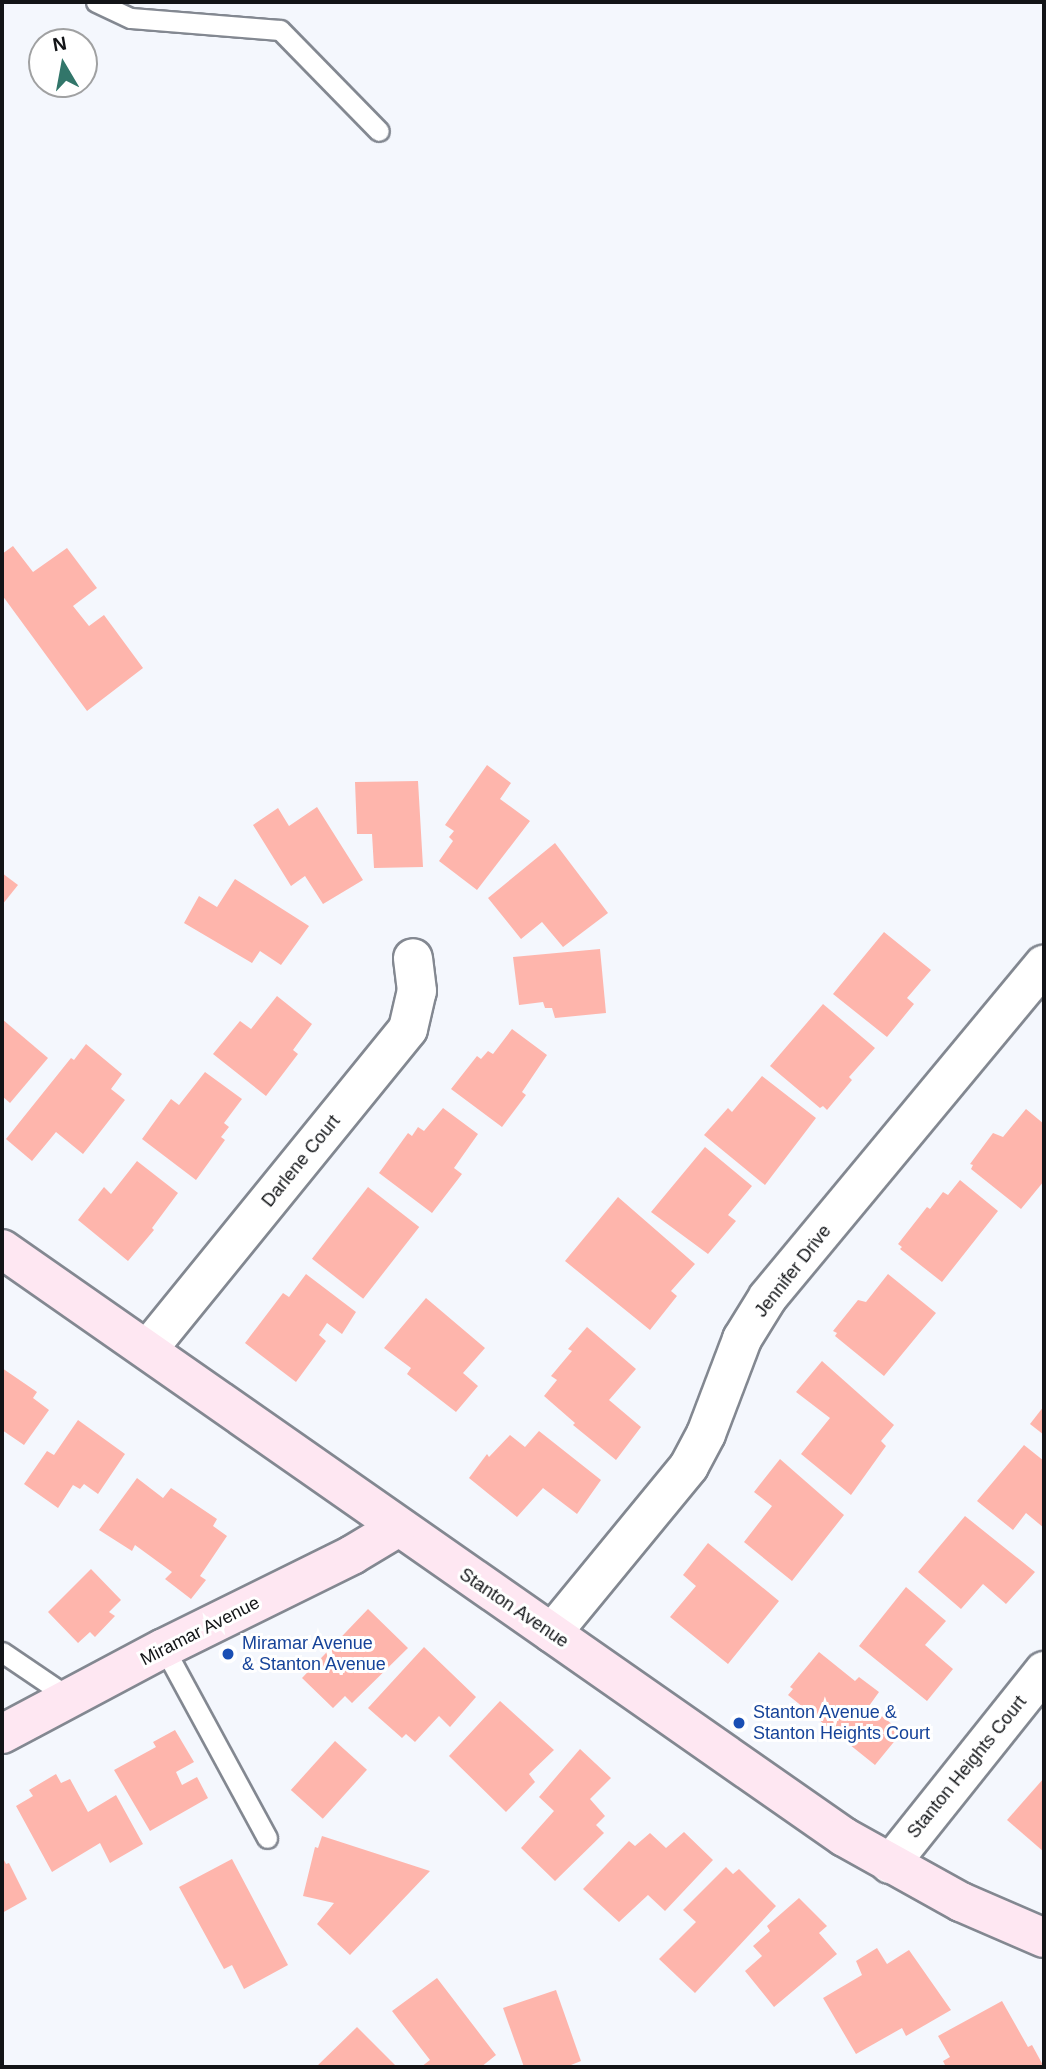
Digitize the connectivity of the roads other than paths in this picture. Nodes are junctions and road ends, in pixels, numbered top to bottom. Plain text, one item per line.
1 (96, 2) edge
2 (379, 131) dead end
3 (413, 958) dead end
4 (1044, 965) edge
5 (2, 1249) edge
6 (148, 1349) junction
7 (397, 1528) junction
8 (552, 1633) junction
9 (164, 1648) junction
10 (2, 1652) edge
11 (1044, 1671) edge
12 (71, 1698) junction
13 (2, 1734) edge
14 (268, 1838) dead end
15 (890, 1864) junction
16 (1044, 1938) edge

1 - 2 lane
3 - 6 street, Darlene Court
4 - 8 street, Jennifer Drive
5 - 6 street, Stanton Avenue
6 - 7 street, Stanton Avenue
7 - 8 street, Stanton Avenue
7 - 9 street, Miramar Avenue
8 - 15 street, Stanton Avenue
9 - 12 street, Miramar Avenue
9 - 14 lane
10 - 12 lane
11 - 15 street, Stanton Heights Court
12 - 13 street, Miramar Avenue
15 - 16 street, Stanton Avenue

